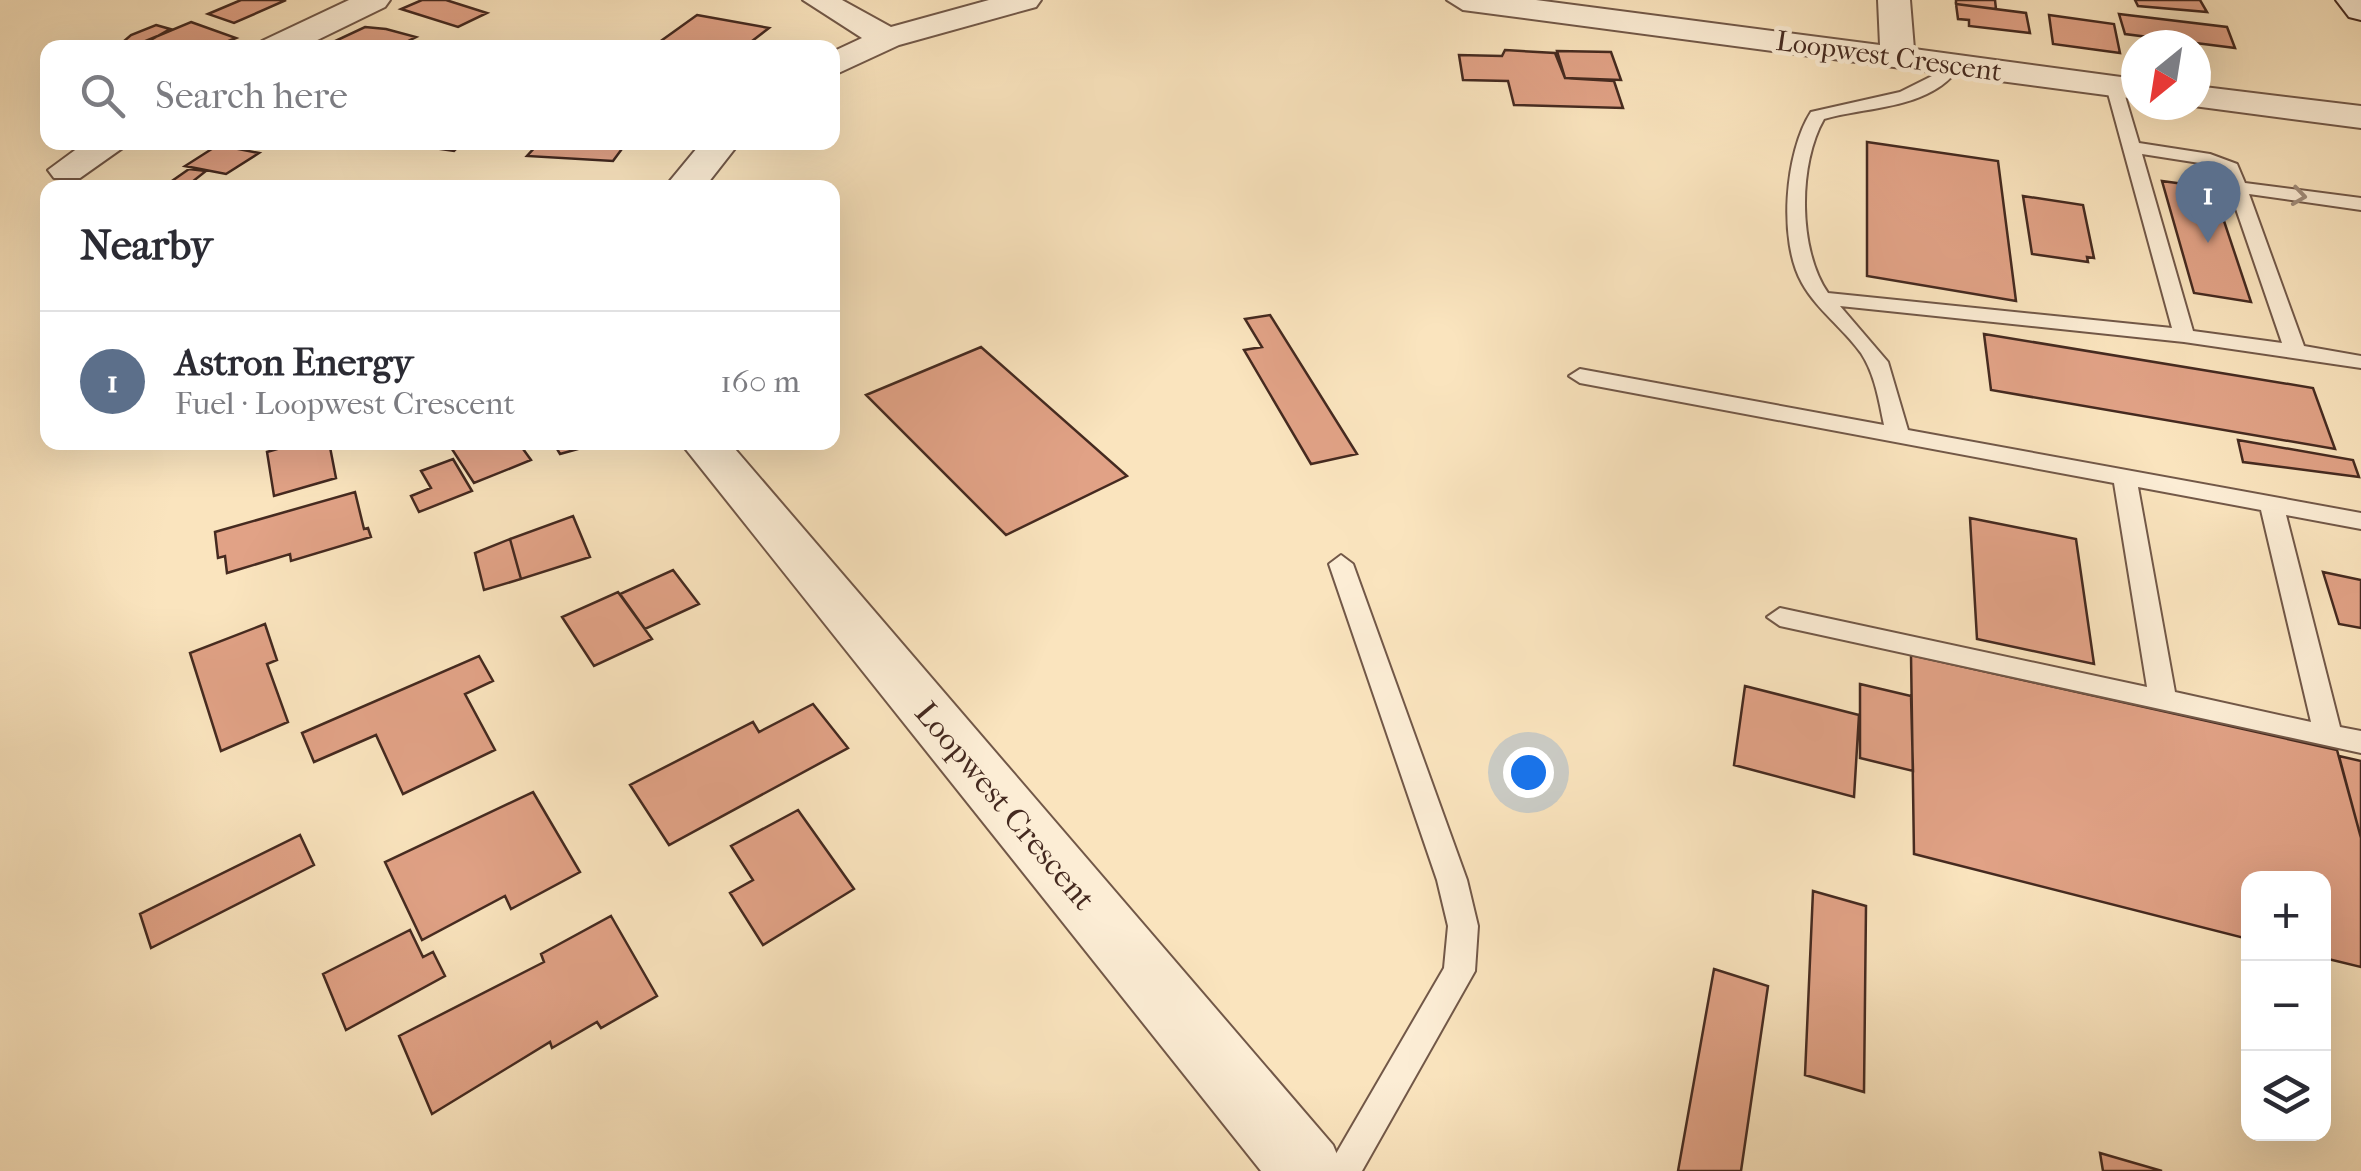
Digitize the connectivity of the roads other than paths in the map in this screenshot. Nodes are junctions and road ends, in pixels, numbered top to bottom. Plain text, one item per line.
1 (374, 0) edge
2 (819, 0) edge
3 (1025, 0) edge
4 (1463, 0) edge
5 (1894, 0) edge
6 (2353, 0) edge
7 (2361, 10) edge
8 (888, 38) junction
9 (291, 40) edge
10 (1898, 58) junction
11 (840, 62) edge
12 (1944, 64) junction
13 (2121, 87) edge
14 (2211, 99) edge
15 (2361, 118) edge
16 (2128, 120) edge
17 (2130, 148) junction
18 (100, 150) edge
19 (715, 150) edge
20 (67, 170) dead end
21 (689, 180) edge
22 (2237, 187) junction
23 (2361, 204) edge
24 (1823, 298) junction
25 (2184, 336) junction
26 (2295, 351) junction
27 (2361, 362) edge
28 (1580, 376) dead end
29 (1898, 436) junction
30 (710, 450) edge
31 (2125, 478) junction
32 (2272, 505) junction
33 (2361, 522) edge
34 (1342, 564) dead end
35 (1780, 618) dead end
36 (2163, 701) junction
37 (2328, 736) junction
38 (2361, 742) edge
39 (1307, 1171) edge
40 (1343, 1171) edge

1 - 9 street
2 - 8 street
3 - 8 street
4 - 10 street, Loopwest Crescent
5 - 10 street
6 - 7 street
8 - 11 street
10 - 12 street, Loopwest Crescent
12 - 13 street, Loopwest Crescent
12 - 24 lane
14 - 15 street
16 - 17 lane
17 - 22 lane
17 - 25 lane
18 - 20 street
19 - 21 street
22 -> 23 lane
22 - 26 lane
24 - 25 lane
24 - 29 lane
25 - 26 lane
26 - 27 lane
28 - 29 lane
29 - 31 lane
30 - 39 street, Loopwest Crescent
31 - 32 lane
31 - 36 lane
32 - 33 lane
32 - 37 lane
34 - 40 lane
35 - 36 lane
36 - 37 lane
37 - 38 lane

